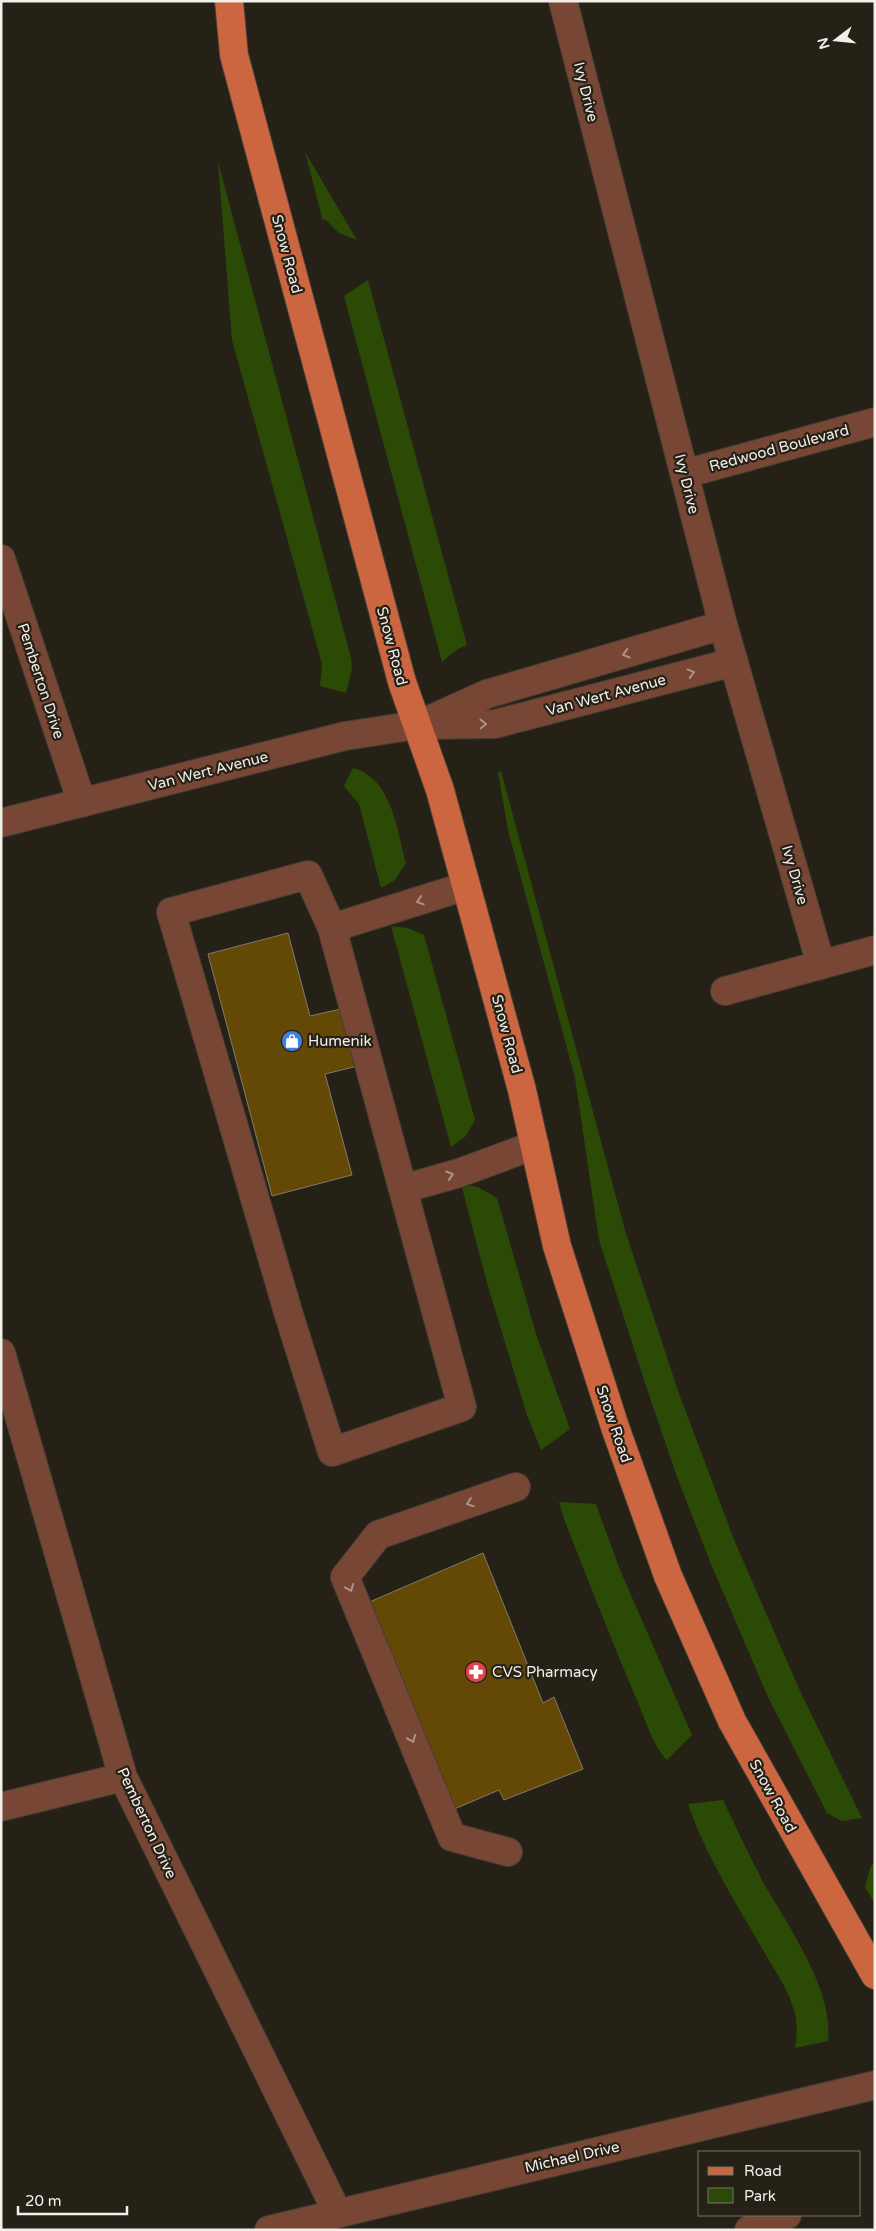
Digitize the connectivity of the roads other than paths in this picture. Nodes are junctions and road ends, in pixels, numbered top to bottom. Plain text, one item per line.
1 (209, 1) edge
2 (229, 1) edge
3 (563, 1) edge
4 (234, 55) junction
5 (875, 422) edge
6 (684, 474) junction
7 (1, 559) edge
8 (723, 625) junction
9 (734, 662) junction
10 (417, 725) junction
11 (82, 804) junction
12 (1, 823) edge
13 (466, 886) junction
14 (332, 928) junction
15 (875, 950) edge
16 (821, 965) junction
17 (724, 991) dead end
18 (534, 1145) junction
19 (404, 1189) junction
20 (1, 1353) edge
21 (516, 1487) dead end
22 (123, 1777) junction
23 (1, 1807) edge
24 (508, 1852) dead end
25 (875, 1975) edge
26 (875, 2085) edge
27 (337, 2212) junction
28 (784, 2216) edge
29 (268, 2230) edge
30 (748, 2230) edge

1 - 4 main road, Snow Road
2 - 4 main road, Snow Road
3 - 6 street, Ivy Drive
4 - 10 main road, Snow Road
5 - 6 street, Redwood Boulevard
6 - 8 street, Ivy Drive
7 - 11 street, Pemberton Drive
8 - 9 street, Ivy Drive
8 -> 10 street, Van Wert Avenue
10 -> 9 street, Van Wert Avenue
9 - 16 street, Ivy Drive
10 - 11 street, Van Wert Avenue
10 - 13 main road, Snow Road
11 - 12 street, Van Wert Avenue
13 -> 14 street
13 - 18 main road, Snow Road
14 - 19 street
14 - 19 street
15 - 16 street
16 - 17 street
19 -> 18 street
18 - 25 main road, Snow Road
20 - 22 street, Pemberton Drive
21 -> 24 street
22 - 23 street
22 - 27 street, Pemberton Drive
26 - 27 street, Michael Drive
27 - 29 street, Michael Drive
28 - 30 street

